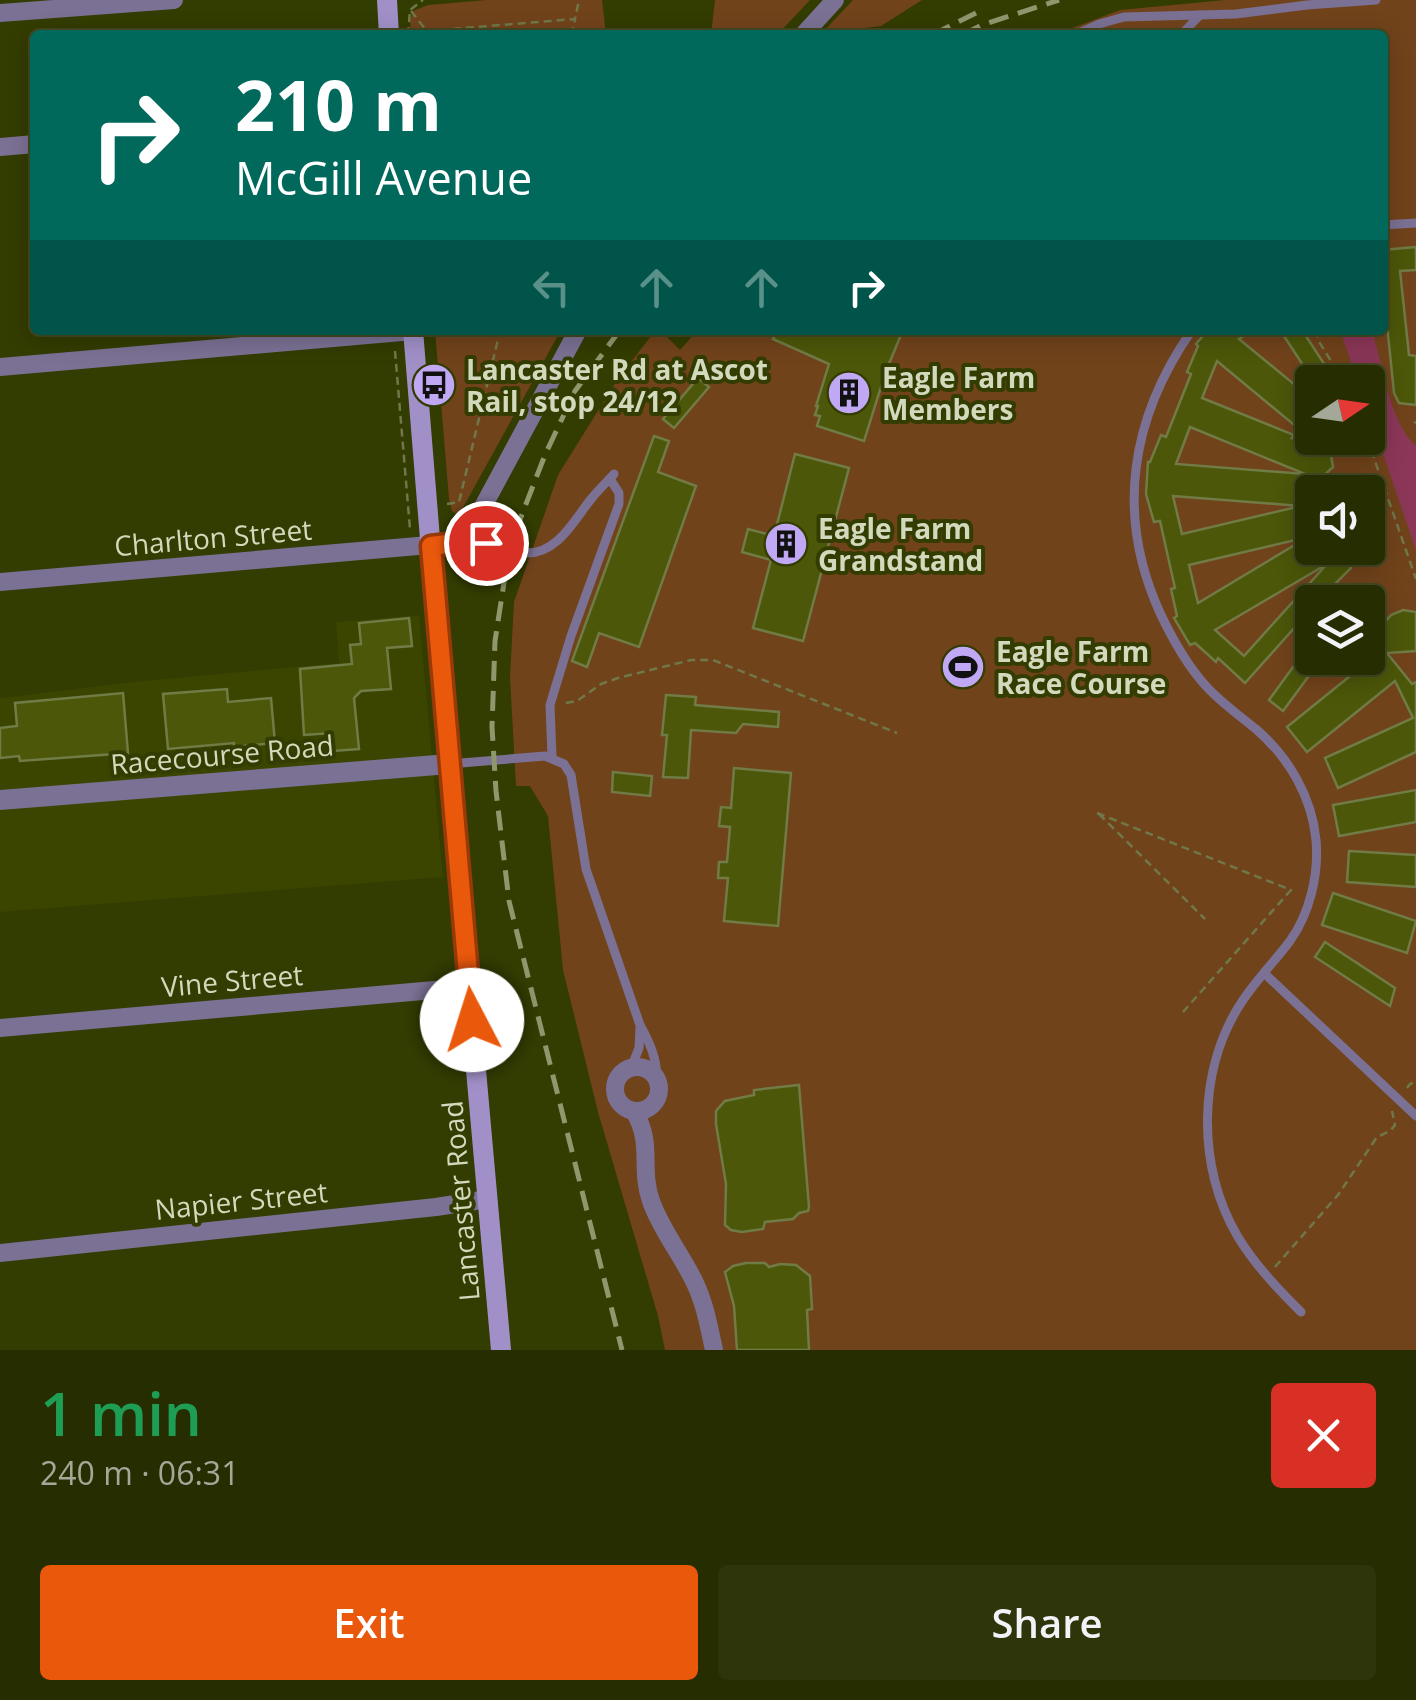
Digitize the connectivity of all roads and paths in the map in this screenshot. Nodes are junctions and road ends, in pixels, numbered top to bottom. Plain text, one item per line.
1 (174, 0) edge
2 (387, 0) edge
3 (423, 0) edge
4 (579, 0) edge
5 (835, 0) edge
6 (1376, 0) edge
7 (410, 10) junction
8 (0, 13) edge
9 (1200, 15) junction
10 (575, 19) junction
11 (390, 30) edge
12 (408, 30) edge
13 (427, 30) edge
14 (468, 30) edge
15 (572, 30) edge
16 (807, 30) edge
17 (1085, 30) edge
18 (1186, 30) edge
19 (30, 145) edge
20 (0, 148) edge
21 (1416, 223) edge
22 (1388, 224) edge
23 (356, 335) edge
24 (413, 335) edge
25 (497, 335) edge
26 (575, 335) edge
27 (1189, 335) edge
28 (1316, 335) edge
29 (395, 346) dead end
30 (1333, 365) edge
31 (0, 366) edge
32 (1372, 455) edge
33 (459, 502) junction
34 (447, 504) dead end
35 (465, 510) dead end
36 (410, 528) dead end
37 (464, 542) junction
38 (431, 546) junction
39 (1415, 576) edge
40 (0, 582) edge
41 (559, 704) dead end
42 (897, 733) dead end
43 (552, 758) junction
44 (449, 764) junction
45 (0, 800) edge
46 (1205, 919) dead end
47 (1264, 973) junction
48 (469, 987) junction
49 (1182, 1012) dead end
50 (640, 1026) junction
51 (0, 1028) edge
52 (631, 1068) junction
53 (656, 1079) junction
54 (1416, 1082) edge
55 (1398, 1099) junction
56 (643, 1108) junction
57 (1416, 1116) edge
58 (488, 1200) junction
59 (0, 1253) edge
60 (1267, 1276) junction
61 (1301, 1312) dead end
62 (502, 1350) edge
63 (714, 1350) edge

1 - 8 street
2 - 11 main road
3 - 7 path
4 - 10 path
5 - 16 street
6 - 9 lane
7 - 12 path
7 - 13 path
9 - 17 lane
9 - 18 lane
10 - 14 path
10 - 15 path
19 - 20 street
21 - 22 lane
23 - 31 street
24 - 38 main road, Lancaster Road
25 - 33 path
26 - 37 street
27 - 47 lane
28 - 30 path
29 - 36 path
32 - 39 path
33 - 34 path
33 - 35 path
37 - 38 street, Charlton Street
37 - 43 lane
38 - 40 street, Charlton Street
38 - 44 main road, Lancaster Road
41 - 42 path
43 - 44 lane
43 - 50 lane
44 - 45 street, Racecourse Road
44 - 48 main road, Lancaster Road
46 - 49 path
47 - 55 lane
47 - 60 lane
48 - 51 street, Vine Street
48 - 58 main road, Lancaster Road
50 - 52 lane
50 - 53 lane
52 - 53 street
52 - 56 street
53 - 56 street
54 - 55 path
55 - 57 lane
55 - 60 path
56 - 63 street
58 - 59 street, Napier Street
58 - 62 main road, Lancaster Road
60 - 61 lane

